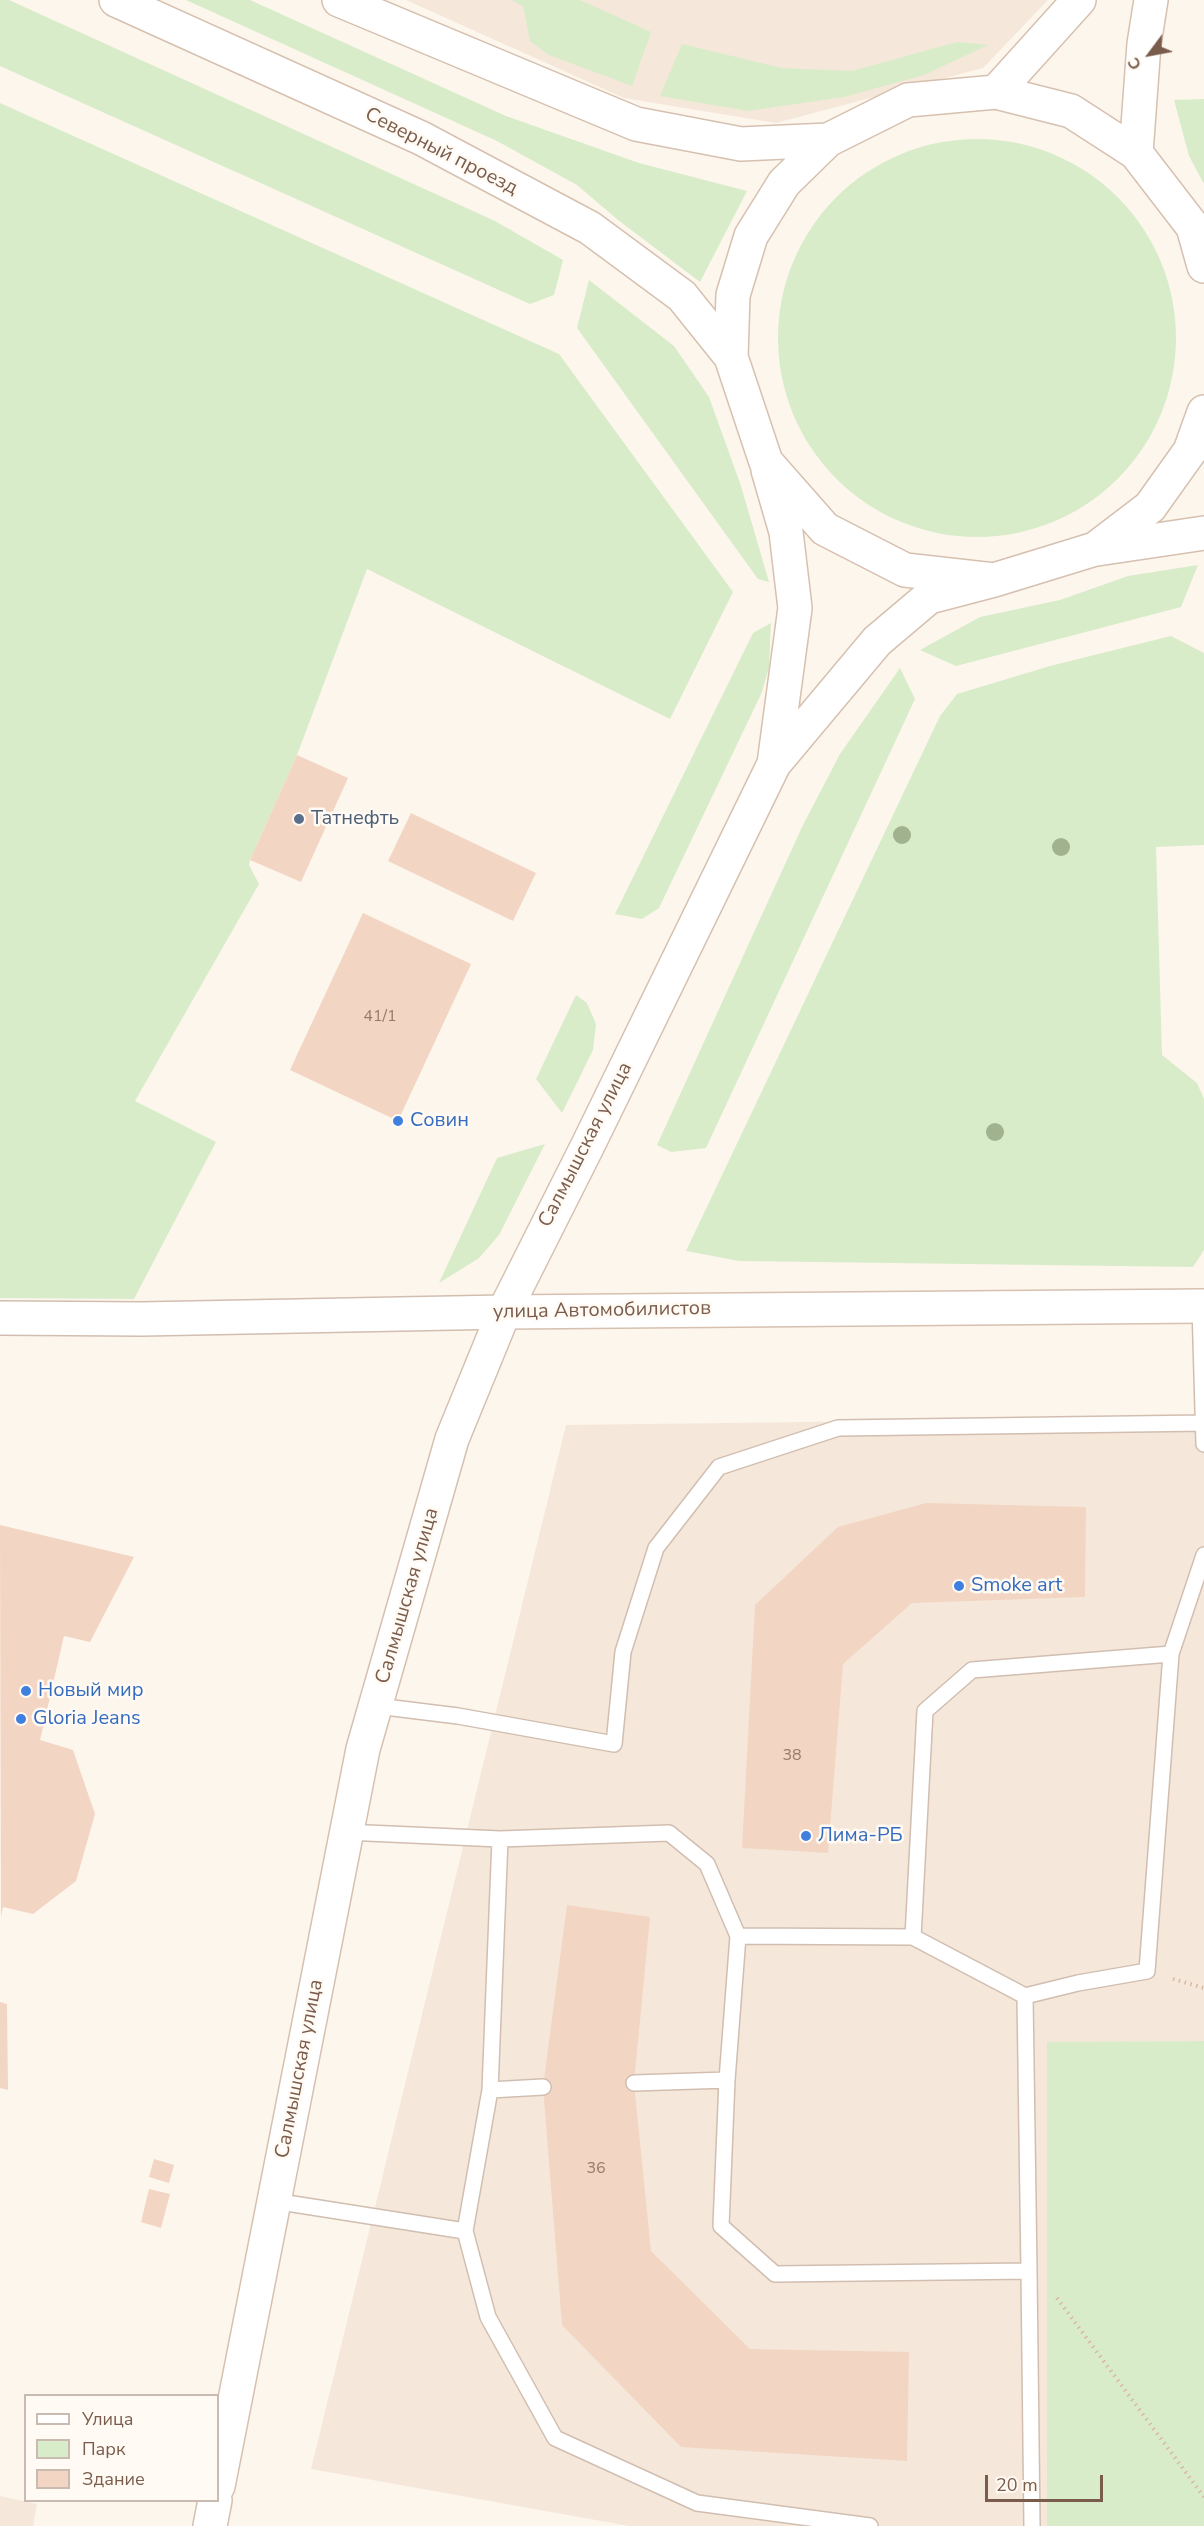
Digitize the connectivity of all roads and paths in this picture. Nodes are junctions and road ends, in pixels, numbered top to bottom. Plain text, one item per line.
1 (116, 0) edge
2 (339, 0) edge
3 (1079, 0) edge
4 (1151, 0) edge
5 (996, 92) junction
6 (828, 140) junction
7 (1136, 153) junction
8 (1204, 266) edge
9 (731, 357) junction
10 (1204, 412) edge
11 (766, 462) junction
12 (1204, 533) edge
13 (1095, 549) junction
14 (994, 580) junction
15 (774, 764) junction
16 (1202, 1306) edge
17 (504, 1312) junction
18 (0, 1318) edge
19 (1203, 1423) edge
20 (1204, 1444) edge
21 (1204, 1556) edge
22 (1172, 1653) junction
23 (377, 1706) junction
24 (345, 1832) junction
25 (500, 1839) junction
26 (738, 1936) junction
27 (913, 1937) junction
28 (1025, 1996) junction
29 (728, 2080) junction
30 (634, 2083) dead end
31 (543, 2086) dead end
32 (490, 2090) junction
33 (274, 2201) junction
34 (465, 2231) junction
35 (1029, 2271) junction
36 (219, 2481) edge
37 (1204, 2498) edge
38 (215, 2502) edge
39 (210, 2526) edge
40 (870, 2526) edge
41 (1032, 2526) edge

1 - 9 main road, Северный проезд
2 - 6 main road
3 - 5 main road
4 - 7 main road
5 - 6 main road
5 - 7 main road
6 - 9 main road
7 - 8 main road
9 - 11 main road
10 - 13 main road
11 - 14 main road
11 - 15 main road
12 - 13 main road
13 - 14 main road
14 - 15 main road
15 - 17 main road, Салмышская улица
16 - 17 main road, улица Автомобилистов
16 - 19 lane
17 - 18 main road, улица Автомобилистов
17 - 23 main road, Салмышская улица
19 - 20 lane
19 - 23 lane
21 - 22 lane
22 - 27 lane
22 - 28 lane
23 - 24 main road, Салмышская улица
24 - 25 lane
24 - 33 main road, Салмышская улица
25 - 26 lane
25 - 32 lane
26 - 27 lane
26 - 29 lane
27 - 28 lane
28 - 35 lane
29 - 30 lane
29 - 35 lane
31 - 32 lane
32 - 34 lane
33 - 34 lane
33 - 36 main road, Салмышская улица
34 - 40 lane
35 - 37 path
35 - 41 lane
38 - 39 main road

